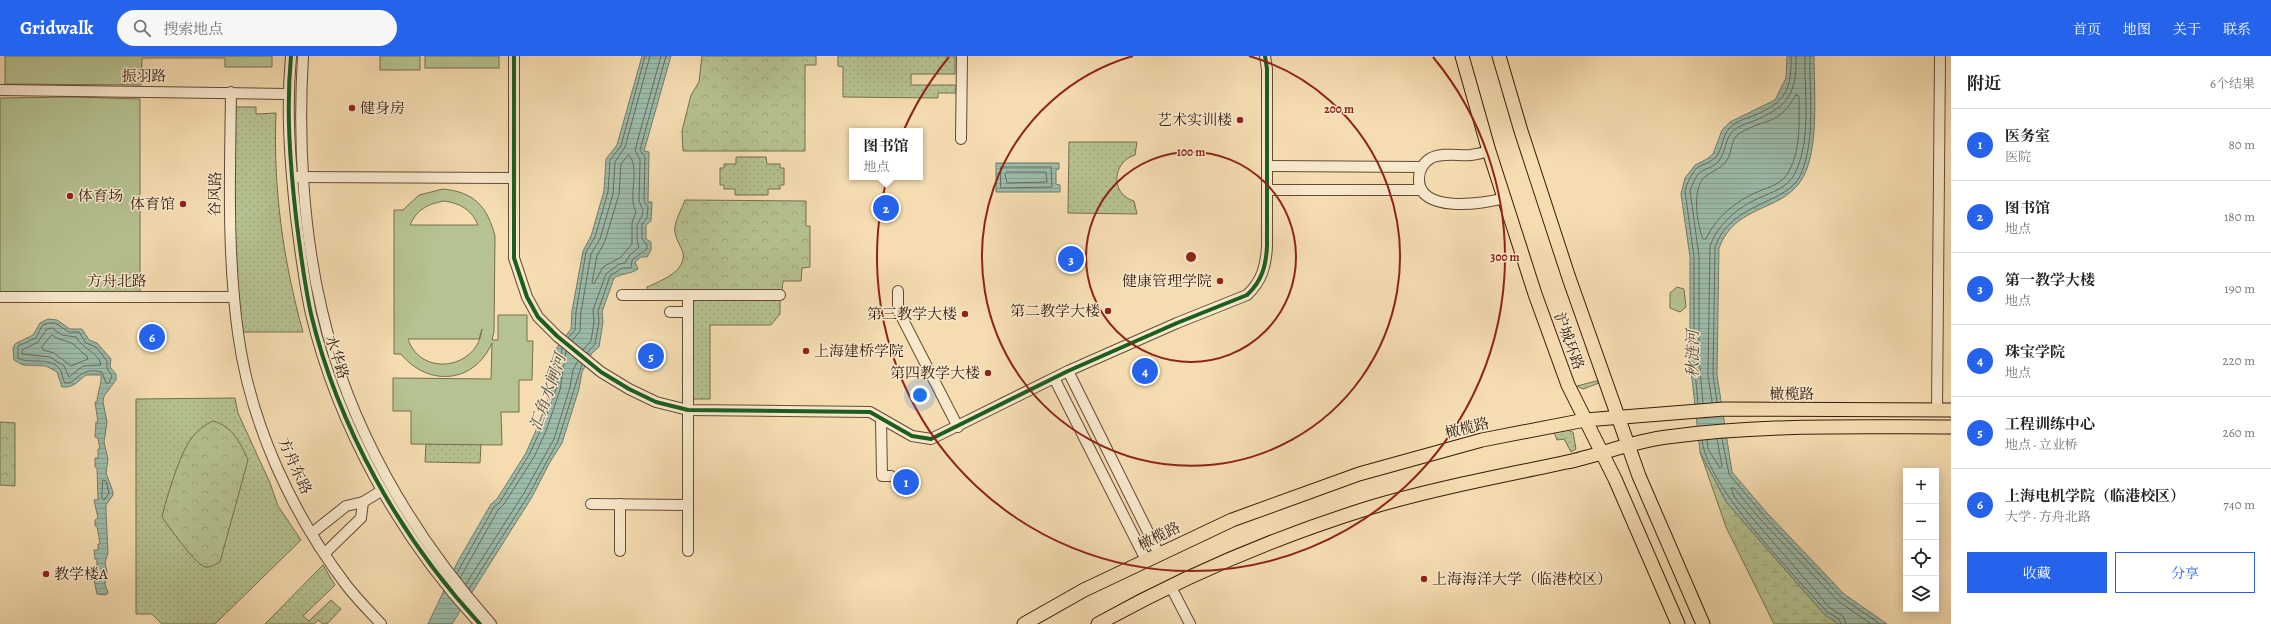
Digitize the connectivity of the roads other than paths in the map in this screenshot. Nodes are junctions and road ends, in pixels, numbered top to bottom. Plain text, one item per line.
1 (291, 56) edge
2 (303, 56) edge
3 (514, 56) edge
4 (962, 56) edge
5 (1265, 56) edge
6 (1462, 56) edge
7 (1499, 56) edge
8 (1940, 56) edge
9 (0, 90) edge
10 (231, 92) junction
11 (287, 94) junction
12 (961, 139) dead end
13 (1489, 151) junction
14 (1268, 166) junction
15 (1421, 167) junction
16 (292, 177) junction
17 (303, 178) junction
18 (514, 178) junction
19 (1268, 190) junction
20 (1421, 190) junction
21 (1505, 198) junction
22 (898, 291) dead end
23 (622, 295) dead end
24 (688, 295) junction
25 (780, 295) dead end
26 (234, 296) junction
27 (0, 297) edge
28 (670, 312) dead end
29 (688, 312) junction
30 (1068, 371) junction
31 (1054, 378) junction
32 (688, 410) junction
33 (1937, 410) junction
34 (1951, 410) edge
35 (1619, 418) junction
36 (881, 419) junction
37 (1092, 420) junction
38 (1585, 420) junction
39 (958, 427) junction
40 (1079, 427) junction
41 (1951, 427) edge
42 (1629, 446) junction
43 (1602, 453) junction
44 (891, 476) dead end
45 (381, 491) junction
46 (363, 502) junction
47 (591, 504) dead end
48 (620, 504) junction
49 (688, 505) junction
50 (312, 533) junction
51 (620, 551) dead end
52 (688, 551) dead end
53 (325, 552) junction
54 (1159, 554) junction
55 (1146, 560) junction
56 (446, 577) junction
57 (1171, 587) junction
58 (470, 607) junction
59 (381, 624) edge
60 (480, 624) edge
61 (491, 624) edge
62 (1024, 624) edge
63 (1098, 624) edge
64 (1190, 624) edge
65 (1678, 624) edge
66 (1703, 624) edge

1 - 11 street, 水华路
2 - 17 street, 水华路
3 - 18 street
4 - 12 street
5 - 14 street
6 - 13 main road, 沪城环路
7 - 35 main road, 沪城环路
8 - 33 street
9 - 10 street, 振羽路
10 - 11 street, 振羽路
10 - 26 street, 谷风路
11 - 16 street, 水华路
13 - 15 street
13 - 21 main road, 沪城环路
14 - 15 street
14 - 19 street
15 - 20 street
16 - 17 street
16 - 45 street, 水华路
17 - 18 street
17 - 56 street, 水华路
18 - 32 street
19 - 20 street
19 - 30 street
20 - 21 street
21 - 38 main road, 沪城环路
22 - 39 street
23 - 24 street
24 - 25 street
24 - 29 street
26 - 27 street, 方舟北路
26 - 50 street, 方舟东路
28 - 29 street
29 - 32 street
30 - 31 street
30 - 37 street
31 - 39 street
31 - 40 street
32 - 36 street
32 - 49 street
33 - 34 main road, 橄榄路
33 - 35 main road, 橄榄路
35 - 38 main road, 橄榄路
35 - 42 main road, 沪城环路
36 - 39 street
36 - 44 street
37 - 40 street
37 - 54 street
38 - 43 main road, 沪城环路
38 - 54 main road, 橄榄路
40 - 55 street
41 - 42 main road
42 - 43 main road
42 - 66 main road, 沪城环路
43 - 57 main road
43 - 65 main road, 沪城环路
45 - 46 street
45 - 56 street, 水华路
46 - 50 street
46 - 53 street
47 - 48 street
48 - 49 street
48 - 51 street
49 - 52 street
50 - 53 street, 方舟东路
53 - 59 street, 方舟东路
54 - 55 main road, 橄榄路
55 - 62 main road, 橄榄路
56 - 58 street, 水华路
57 - 63 main road
57 - 64 street
58 - 60 street, 水华路
58 - 61 street, 水华路

